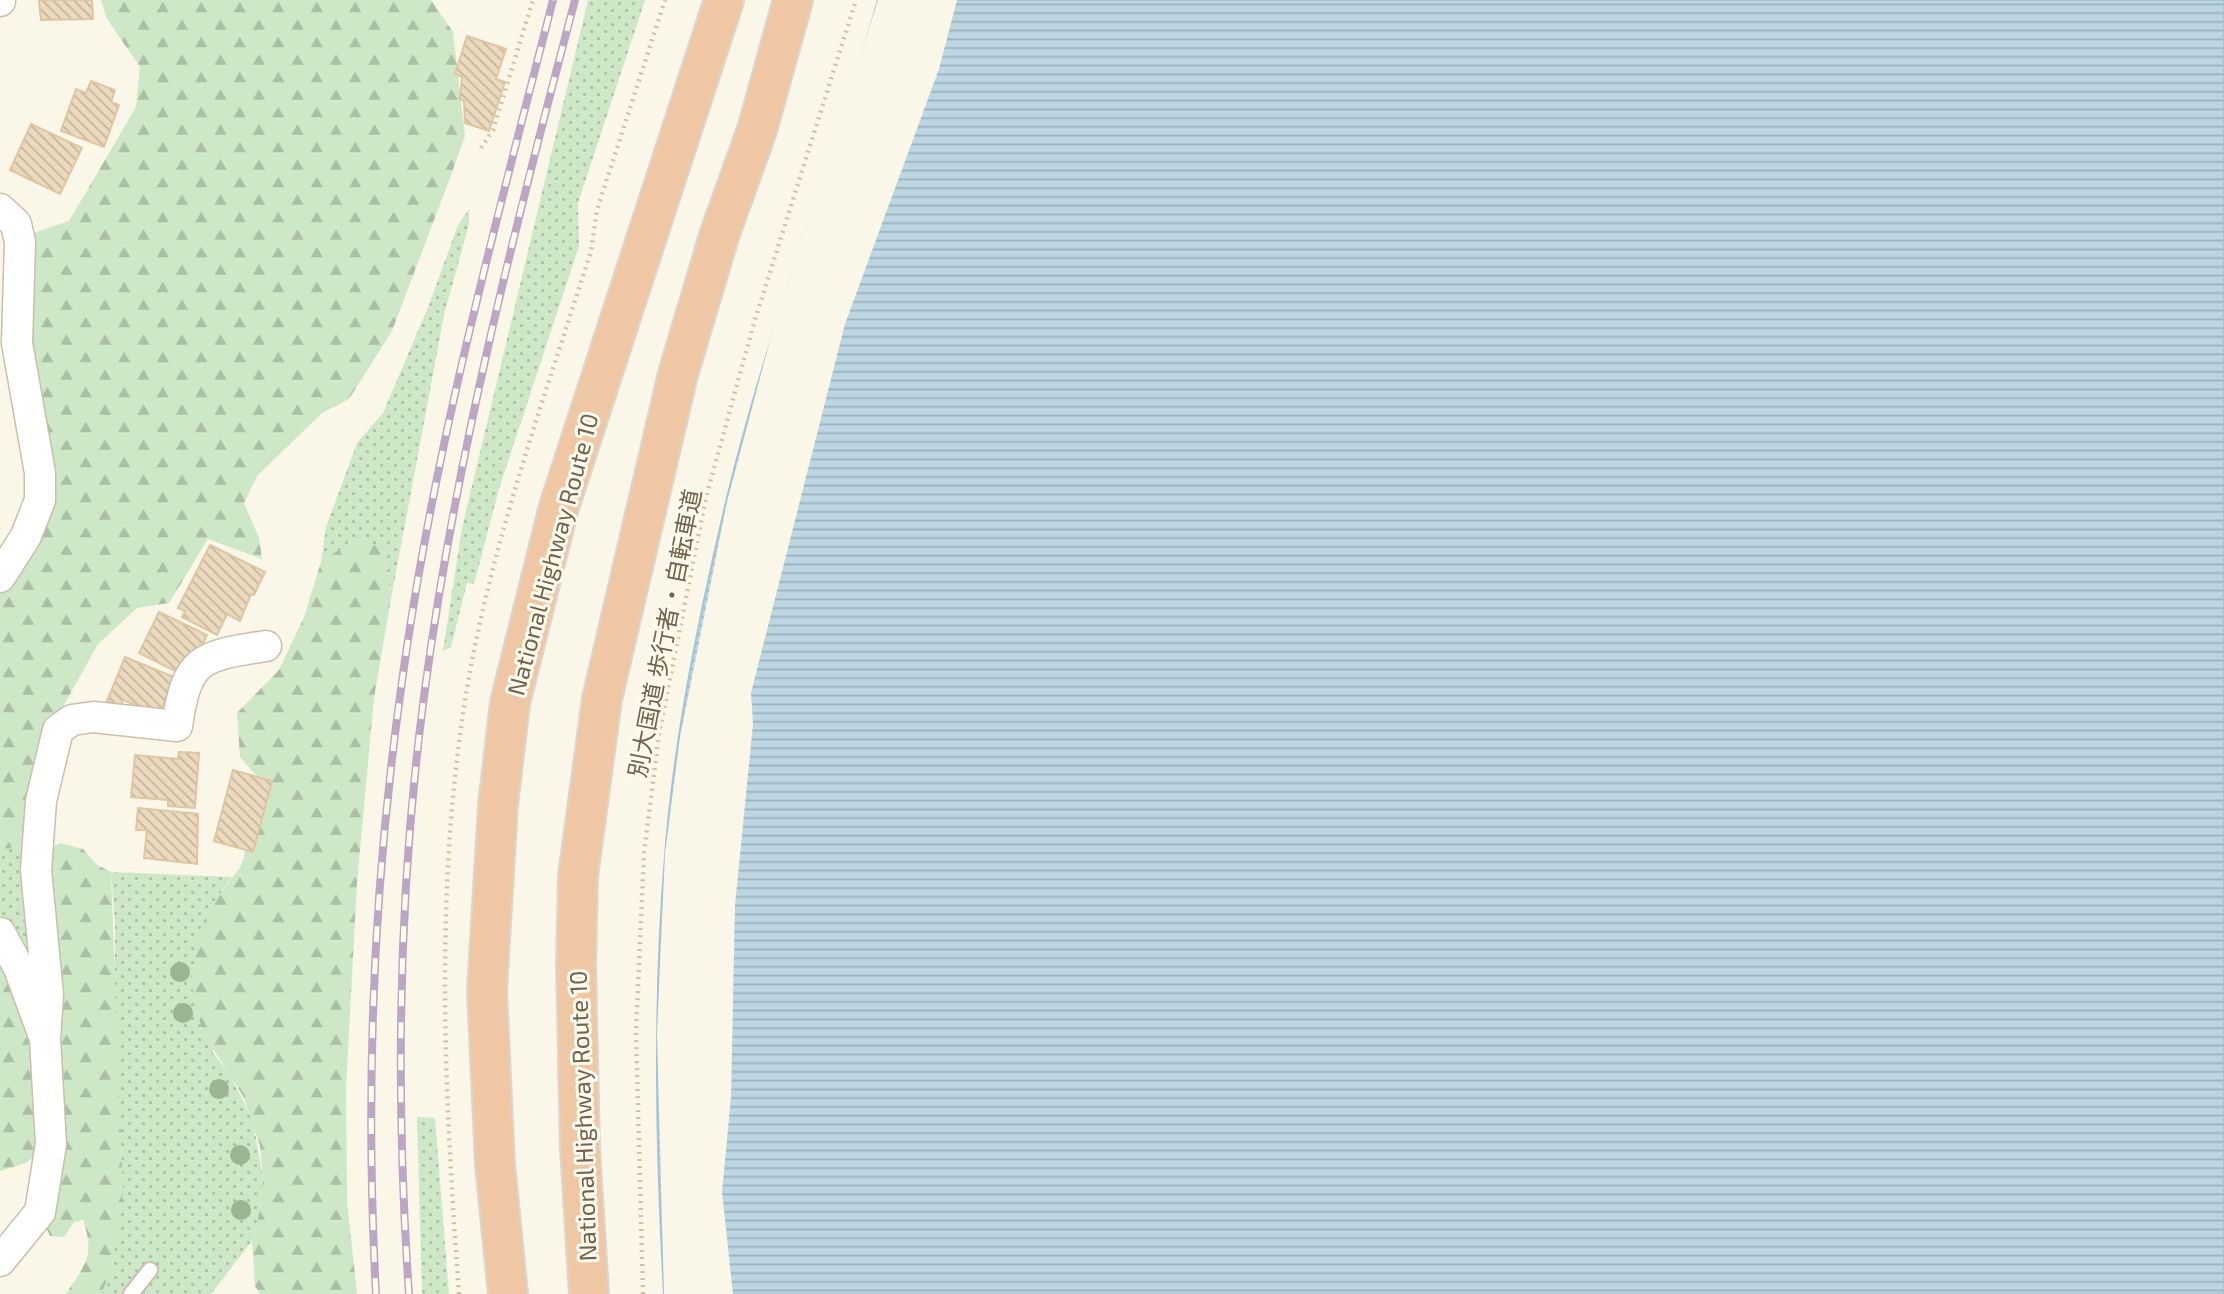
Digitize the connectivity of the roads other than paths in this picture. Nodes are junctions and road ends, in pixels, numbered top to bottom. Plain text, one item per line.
1 (724, 0) edge
2 (793, 0) edge
3 (0, 209) edge
4 (0, 577) edge
5 (266, 646) dead end
6 (0, 933) edge
7 (45, 1040) junction
8 (0, 1261) edge
9 (150, 1270) dead end
10 (131, 1294) edge
11 (508, 1294) edge
12 (589, 1294) edge

1 - 11 highway, National Highway Route 10
2 - 12 highway, National Highway Route 10
3 - 4 street
5 - 7 street
6 - 7 street
7 - 8 street
9 - 10 lane

